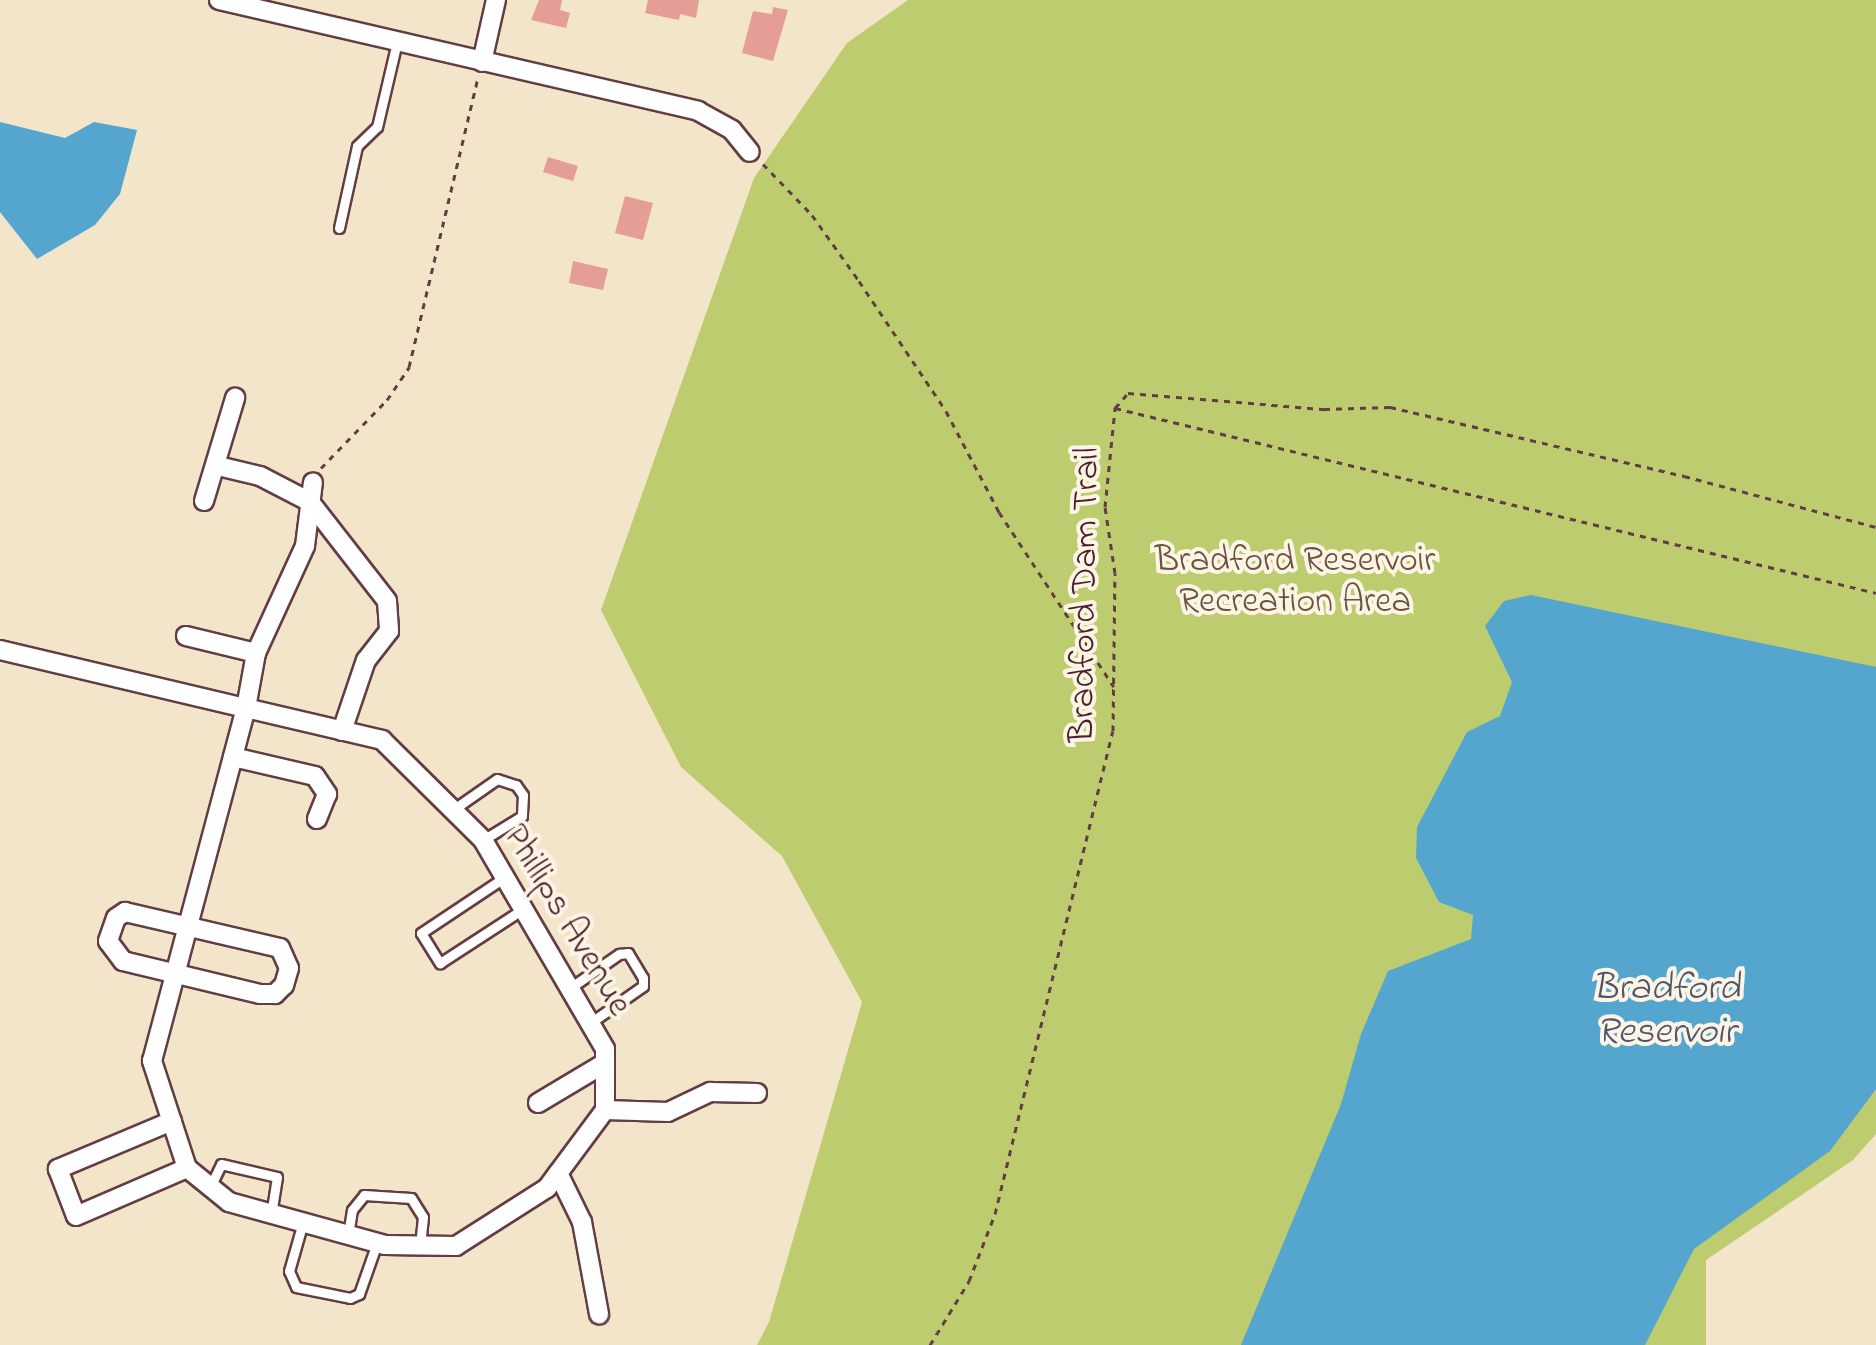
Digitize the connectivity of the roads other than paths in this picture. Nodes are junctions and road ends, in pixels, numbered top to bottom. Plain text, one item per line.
1 (219, 0) edge
2 (496, 0) edge
3 (397, 42) junction
4 (482, 62) junction
5 (750, 152) road end
6 (339, 228) dead end
7 (235, 398) dead end
8 (218, 466) junction
9 (313, 482) road end
10 (204, 501) dead end
11 (310, 502) junction
12 (186, 636) dead end
13 (0, 650) edge
14 (256, 653) junction
15 (246, 708) junction
16 (342, 731) junction
17 (233, 757) junction
18 (454, 809) junction
19 (317, 819) dead end
20 (483, 840) junction
21 (505, 877) junction
22 (523, 909) junction
23 (188, 925) junction
24 (175, 973) junction
25 (570, 988) junction
26 (590, 1023) junction
27 (605, 1063) junction
28 (757, 1093) dead end
29 (538, 1103) dead end
30 (605, 1110) junction
31 (172, 1121) junction
32 (187, 1168) junction
33 (558, 1173) junction
34 (210, 1187) junction
35 (271, 1213) junction
36 (303, 1222) junction
37 (348, 1235) junction
38 (377, 1243) junction
39 (420, 1246) junction
40 (599, 1314) dead end

1 - 3 street
2 - 4 street
3 - 4 street
3 - 6 lane
4 - 5 street
7 - 8 street
8 - 10 street
8 - 11 street
9 - 11 street
11 - 14 street
11 - 16 street
12 - 14 street
13 - 15 street, Phillips Avenue
14 - 15 street
15 - 16 street, Phillips Avenue
15 - 17 street
16 - 18 street, Phillips Avenue
17 - 19 street
17 - 23 street
18 - 20 street, Phillips Avenue
18 - 20 lane
20 - 21 street, Phillips Avenue
21 - 22 street, Phillips Avenue
21 - 22 lane
22 - 25 street, Phillips Avenue
23 - 24 street
23 - 24 street
23 - 24 street
24 - 31 street
25 - 26 street, Phillips Avenue
25 - 26 lane
26 - 27 street, Phillips Avenue
27 - 29 street
27 - 30 street, Phillips Avenue
28 - 30 street
30 - 33 street
31 - 32 street
31 - 32 street
32 - 34 street
33 - 39 street
33 - 40 street
34 - 35 street
34 - 35 lane
35 - 36 street
36 - 37 street
36 - 38 lane
37 - 38 street
37 - 39 lane
38 - 39 street

